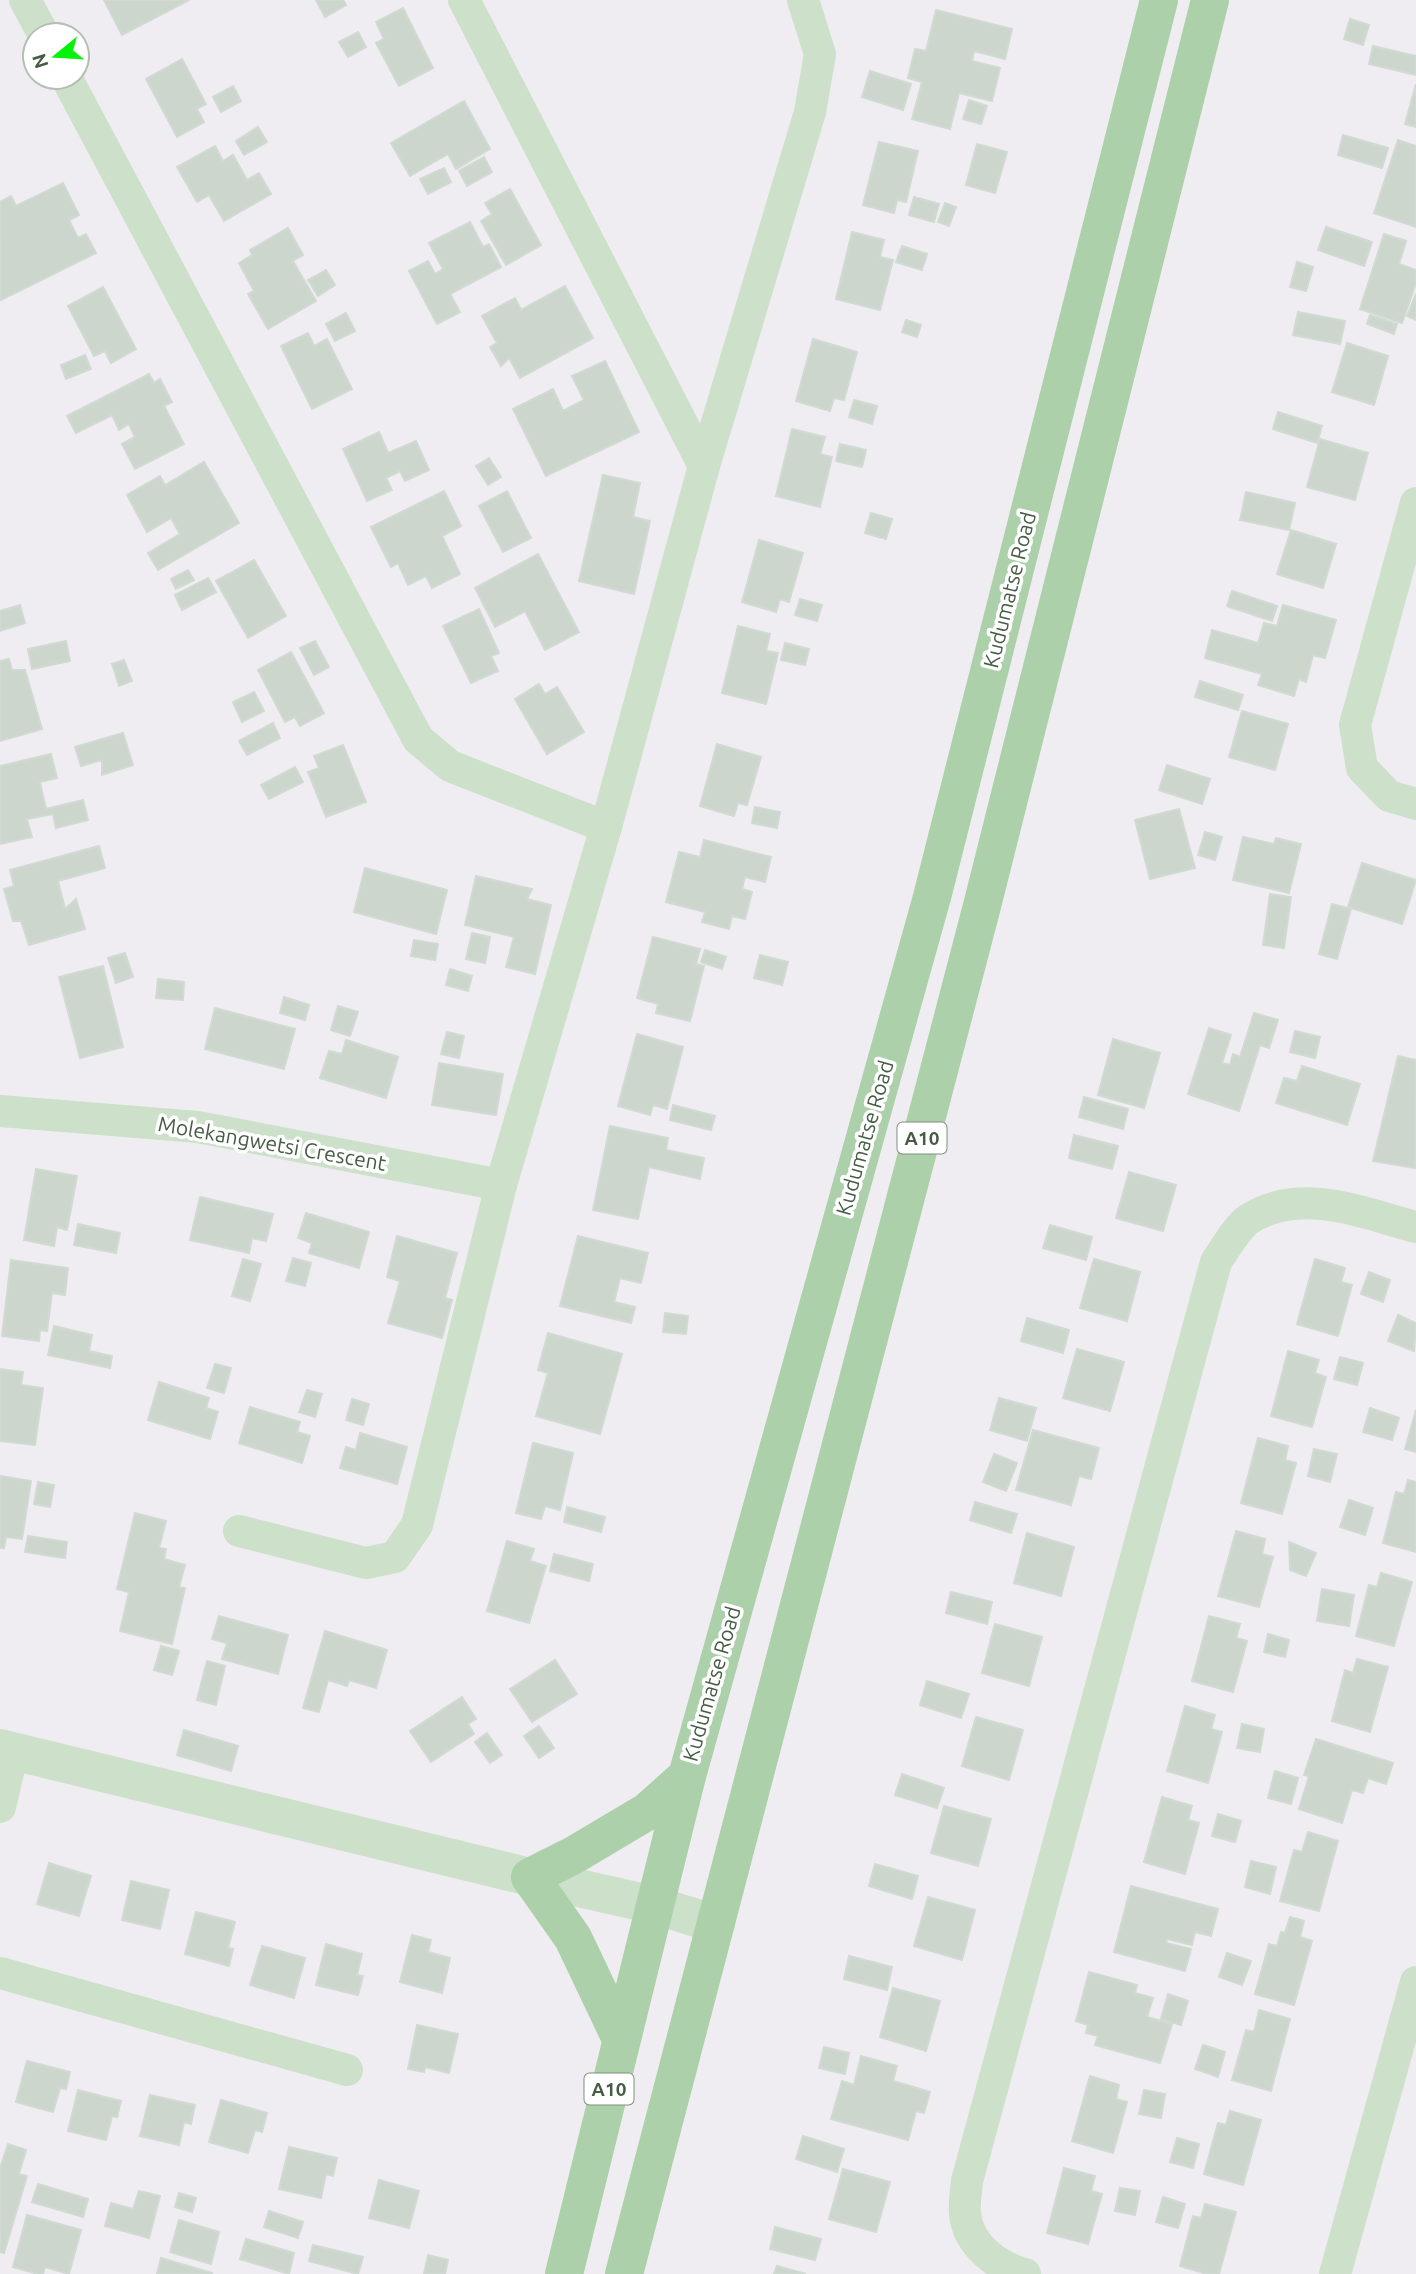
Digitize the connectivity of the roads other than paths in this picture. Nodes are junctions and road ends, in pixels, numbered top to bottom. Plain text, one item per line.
1 (25, 0) edge
2 (464, 0) edge
3 (803, 0) edge
4 (1159, 0) edge
5 (1210, 0) edge
6 (36, 21) edge
7 (73, 91) edge
8 (704, 466) junction
9 (1416, 503) edge
10 (1416, 804) edge
11 (606, 827) junction
12 (0, 1111) edge
13 (501, 1185) junction
14 (1416, 1227) edge
15 (239, 1531) dead end
16 (7, 1750) edge
17 (687, 1776) junction
18 (0, 1807) edge
19 (530, 1877) junction
20 (654, 1905) junction
21 (716, 1924) junction
22 (0, 1973) edge
23 (1416, 1982) edge
24 (621, 2039) junction
25 (347, 2070) dead end
26 (564, 2274) edge
27 (624, 2274) edge
28 (1025, 2274) edge
29 (1335, 2274) edge

1 - 6 street
2 - 8 street
3 - 8 street
4 - 17 main road, Kudumatse Road / A10
5 - 21 main road, A10
7 - 11 street
8 - 11 street
9 - 10 street
11 - 13 street
12 - 13 street, Molekangwetsi Crescent
13 - 15 street
14 - 28 street
16 - 18 street
16 - 19 street
17 - 19 main road
17 - 20 main road, Kudumatse Road / A10
19 - 20 street
19 - 24 main road
20 - 21 street
20 - 24 main road, Kudumatse Road / A10
21 - 27 main road, A10
22 - 25 street
23 - 29 street
24 - 26 main road, Kudumatse Road / A10

